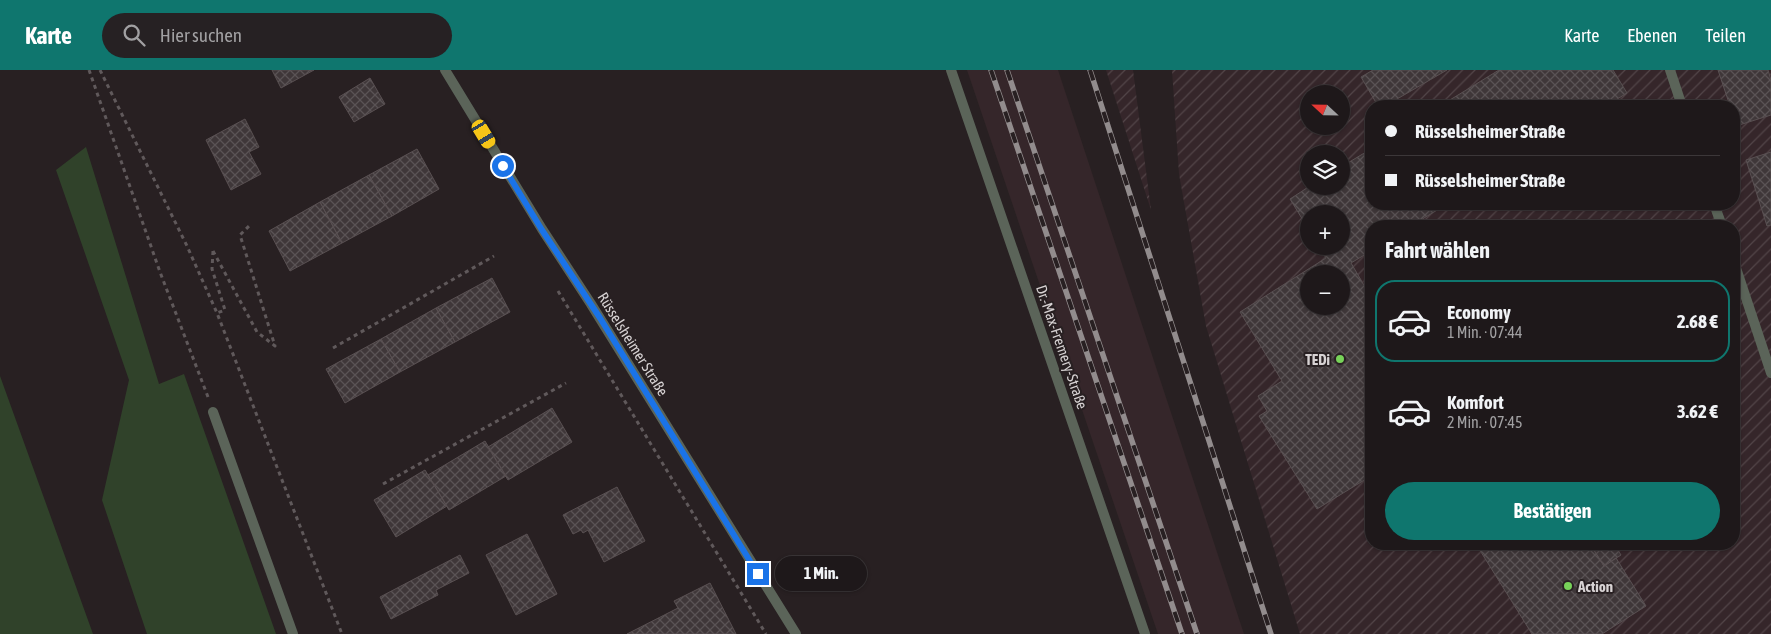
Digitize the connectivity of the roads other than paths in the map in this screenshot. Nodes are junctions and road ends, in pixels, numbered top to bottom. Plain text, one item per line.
1 (445, 70) edge
2 (951, 70) edge
3 (1670, 70) edge
4 (1680, 100) edge
5 (1740, 280) edge
6 (1771, 373) edge
7 (213, 412) road end
8 (293, 634) edge
9 (796, 634) edge
10 (1145, 634) edge

1 - 9 street, Rüsselsheimer Straße
2 - 10 street, Dr.-Max-Fremery-Straße
3 - 4 street
5 - 6 street
7 - 8 street

